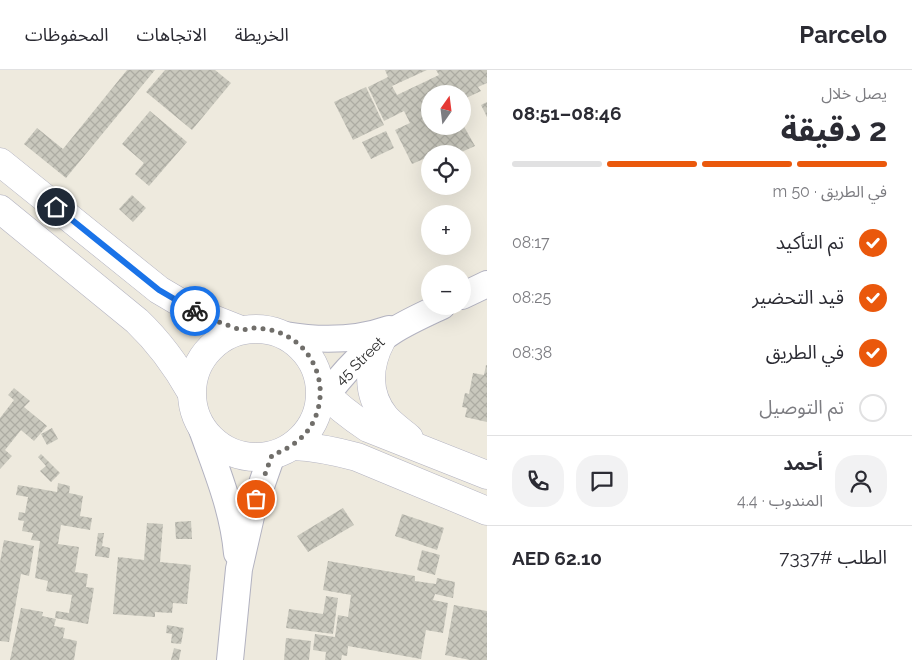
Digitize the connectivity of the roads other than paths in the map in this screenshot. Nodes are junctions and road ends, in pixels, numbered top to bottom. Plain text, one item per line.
1 (0, 162) edge
2 (0, 209) edge
3 (487, 284) edge
4 (471, 292) edge
5 (423, 315) edge
6 (404, 324) junction
7 (241, 330) junction
8 (285, 335) junction
9 (382, 339) junction
10 (191, 392) junction
11 (322, 396) junction
12 (200, 424) junction
13 (282, 450) junction
14 (428, 452) junction
15 (487, 475) edge
16 (487, 511) edge
17 (239, 568) junction
18 (230, 660) edge

1 - 7 street
2 - 10 street
3 - 4 street
5 - 6 street, 45 Street
6 - 8 street, 45 Street
6 - 9 street, 45 Street
7 - 8 street
7 - 10 street
8 - 11 street
9 - 11 street, 45 Street
9 - 14 street
10 - 12 street
11 - 13 street
11 - 14 street
12 - 13 street
12 - 17 street
13 - 16 street
13 - 17 street
14 - 15 street
17 - 18 street

